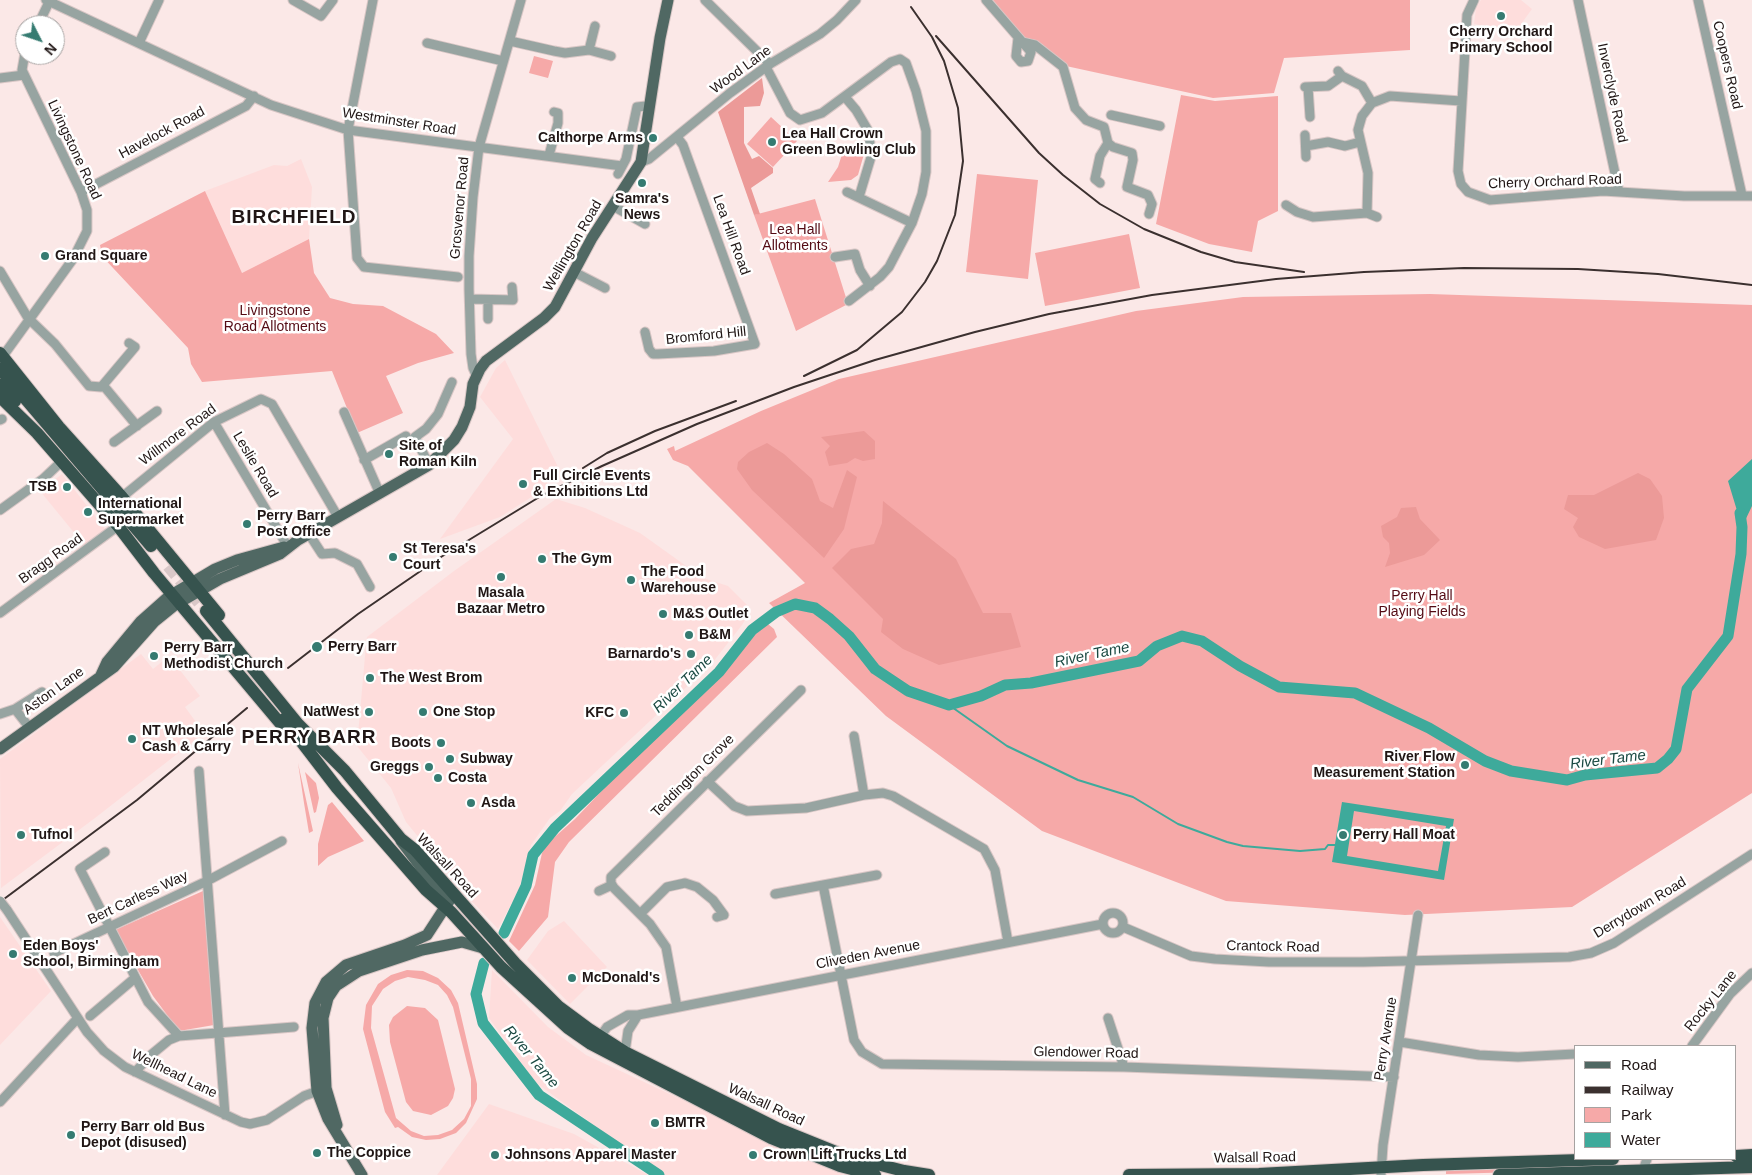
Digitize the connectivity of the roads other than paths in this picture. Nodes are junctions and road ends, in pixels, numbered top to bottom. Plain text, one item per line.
1 (48, 0) edge
2 (159, 0) edge
3 (293, 0) edge
4 (333, 0) edge
5 (373, 0) edge
6 (521, 0) edge
7 (668, 0) edge
8 (705, 0) edge
9 (856, 0) edge
10 (986, 0) edge
11 (1474, 0) edge
12 (1578, 0) edge
13 (1698, 0) edge
14 (42, 15) edge
15 (595, 26) dead end
16 (510, 41) junction
17 (139, 44) junction
18 (427, 44) dead end
19 (589, 50) junction
20 (611, 56) dead end
21 (503, 62) junction
22 (21, 65) edge
23 (768, 66) junction
24 (24, 75) junction
25 (0, 78) edge
26 (254, 96) junction
27 (845, 97) junction
28 (1461, 101) junction
29 (1372, 103) junction
30 (646, 106) dead end
31 (554, 112) dead end
32 (1310, 117) dead end
33 (1160, 126) dead end
34 (1104, 127) junction
35 (348, 130) junction
36 (1305, 135) dead end
37 (677, 137) junction
38 (1360, 142) junction
39 (1108, 143) junction
40 (1306, 146) junction
41 (479, 147) junction
42 (549, 155) junction
43 (1306, 158) dead end
44 (641, 162) junction
45 (1100, 183) dead end
46 (81, 192) junction
47 (848, 192) dead end
48 (1619, 192) junction
49 (1747, 196) edge
50 (859, 197) junction
51 (1286, 205) dead end
52 (613, 206) junction
53 (1297, 212) junction
54 (1367, 213) junction
55 (1149, 214) dead end
56 (1377, 216) dead end
57 (1292, 221) dead end
58 (912, 223) junction
59 (645, 224) dead end
60 (836, 257) dead end
61 (0, 271) edge
62 (574, 272) junction
63 (458, 277) dead end
64 (870, 286) junction
65 (512, 287) dead end
66 (606, 288) dead end
67 (470, 299) junction
68 (488, 300) junction
69 (849, 301) dead end
70 (28, 318) junction
71 (488, 319) dead end
72 (644, 332) dead end
73 (129, 343) dead end
74 (756, 344) joint
75 (1, 354) edge
76 (0, 369) edge
77 (477, 369) junction
78 (452, 382) dead end
79 (0, 385) edge
80 (102, 386) junction
81 (0, 397) edge
82 (157, 411) dead end
83 (344, 412) dead end
84 (214, 422) junction
85 (137, 426) junction
86 (406, 436) dead end
87 (114, 442) dead end
88 (364, 460) junction
89 (62, 461) junction
90 (429, 465) junction
91 (380, 494) junction
92 (122, 497) junction
93 (0, 510) edge
94 (338, 517) junction
95 (118, 526) junction
96 (309, 534) junction
97 (288, 547) junction
98 (196, 586) junction
99 (370, 587) dead end
100 (176, 599) junction
101 (0, 613) edge
102 (197, 615) junction
103 (800, 690) dead end
104 (42, 692) dead end
105 (15, 708) junction
106 (0, 714) edge
107 (29, 727) junction
108 (308, 732) junction
109 (854, 736) dead end
110 (0, 749) edge
111 (199, 771) dead end
112 (707, 781) junction
113 (864, 795) junction
114 (401, 839) junction
115 (282, 841) dead end
116 (105, 852) dead end
117 (1752, 854) edge
118 (877, 875) dead end
119 (207, 881) junction
120 (612, 885) junction
121 (823, 885) junction
122 (599, 891) dead end
123 (775, 894) dead end
124 (453, 895) junction
125 (0, 901) edge
126 (442, 909) junction
127 (640, 914) junction
128 (1418, 915) dead end
129 (717, 917) dead end
130 (1104, 924) junction
131 (1123, 927) junction
132 (108, 928) junction
133 (1008, 942) junction
134 (483, 948) junction
135 (422, 950) junction
136 (54, 954) dead end
137 (1412, 960) junction
138 (1752, 973) edge
139 (840, 974) junction
140 (135, 978) junction
141 (677, 1007) junction
142 (638, 1015) junction
143 (90, 1016) dead end
144 (1108, 1018) dead end
145 (78, 1019) junction
146 (618, 1019) junction
147 (294, 1027) dead end
148 (219, 1031) junction
149 (628, 1031) junction
150 (179, 1036) junction
151 (600, 1037) junction
152 (1400, 1042) junction
153 (1693, 1045) edge
154 (625, 1052) junction
155 (1574, 1054) edge
156 (1124, 1067) junction
157 (135, 1072) junction
158 (1394, 1077) junction
159 (656, 1079) junction
160 (322, 1090) junction
161 (0, 1102) edge
162 (225, 1115) junction
163 (1752, 1155) edge
164 (1737, 1156) edge
165 (1645, 1164) edge
166 (1612, 1166) edge
167 (1752, 1167) edge
168 (1381, 1171) edge
169 (362, 1175) edge
170 (875, 1175) edge
171 (929, 1175) edge
172 (1129, 1175) edge
173 (1499, 1175) edge

1 - 14 street
1 - 17 street, Westminster Road
2 - 17 street
3 - 4 street
5 - 35 street
6 - 16 street, Grosvenor Road
7 - 44 main road, Wellington Road
8 - 23 street
9 - 23 street, Wood Lane
10 - 34 street
11 - 28 street, Cherry Orchard Road
12 - 48 street, Inverclyde Road
13 - 49 street, Coopers Road
15 - 19 street
16 - 19 street
16 - 21 street, Grosvenor Road
17 - 26 street, Westminster Road
18 - 21 street
19 - 20 street
21 - 41 street, Grosvenor Road
22 - 24 street, Livingstone Road
23 - 27 street
23 - 37 street, Wood Lane
24 - 25 street
24 - 46 street, Livingstone Road
26 - 35 street, Westminster Road
26 - 46 street, Havelock Road
27 - 50 street
27 - 58 street
28 - 29 street
28 - 48 street, Cherry Orchard Road
29 - 32 street
29 - 38 street
30 - 42 street, Westminster Road
31 - 42 street
33 - 34 street
34 - 39 street
35 - 41 street, Westminster Road
35 - 63 street
36 - 40 street
37 - 44 street, Wood Lane
37 - 74 street, Lea Hill Road
38 - 40 street
38 - 54 street
39 - 45 street
39 - 55 street
40 - 43 street
41 - 42 street, Westminster Road
41 - 67 street, Grosvenor Road
44 - 52 main road, Wellington Road
46 - 70 street, Livingstone Road
47 - 50 street
48 - 49 street, Cherry Orchard Road
50 - 58 street
51 - 53 street
52 - 59 street
52 - 62 main road, Wellington Road
53 - 54 street
53 - 57 street
54 - 56 street
58 - 64 street
60 - 64 street
61 - 70 street
62 - 66 street
62 - 77 main road, Wellington Road
64 - 69 street
65 - 68 street
67 - 68 street
67 - 77 street, Grosvenor Road
68 - 71 street
70 - 75 street, Livingstone Road
70 - 80 street
72 - 74 street, Bromford Hill
73 - 80 street
75 - 92 highway
76 - 79 highway
77 - 90 main road
78 - 90 street
80 - 85 street
81 - 89 highway
82 - 85 street
83 - 88 street
84 - 92 street, Willmore Road
84 - 94 street, Willmore Road
84 - 97 street, Leslie Road
85 - 87 street
86 - 88 street
88 - 91 street
89 - 93 street
89 - 95 highway
90 - 91 main road
91 - 94 main road
92 - 98 highway
94 - 96 main road
95 - 100 highway
95 - 101 street, Bragg Road
96 - 97 main road
96 - 99 street
97 - 98 main road
98 - 100 main road, Aston Lane
98 - 108 highway
100 - 102 highway
100 - 107 main road, Aston Lane
102 - 108 highway
102 - 126 highway, Walsall Road
103 - 112 street, Teddington Grove
104 - 105 street
105 - 106 street
105 - 107 street
107 - 110 main road, Aston Lane
108 - 114 highway, Walsall Road
109 - 113 street
111 - 119 street
112 - 113 street
112 - 120 street, Teddington Grove
113 - 133 street
114 - 124 highway, Walsall Road
114 - 126 main road, Walsall Road
115 - 119 street, Bert Carless Way
116 - 132 street
117 - 137 street, Derrydown Road
118 - 121 street
119 - 132 street, Bert Carless Way
119 - 148 street
120 - 122 street
120 - 127 street
121 - 123 street
121 - 139 street, Glendower Road
124 - 126 main road
124 - 151 highway, Walsall Road
125 - 145 street, Wellhead Lane, bridge
126 - 134 highway, Walsall Road
126 - 135 main road
126 - 160 main road
127 - 129 street
127 - 141 street
128 - 137 street, Perry Avenue
130 - 131 street
130 - 131 street
130 - 133 street, Cliveden Avenue
131 - 137 street, Crantock Road
132 - 136 street, Bert Carless Way
132 - 140 street
133 - 139 street, Cliveden Avenue
134 - 135 main road
134 - 159 highway, Walsall Road
135 - 160 main road
137 - 152 street, Perry Avenue
138 - 153 street, Rocky Lane
139 - 141 street, Cliveden Avenue
139 - 156 street, Glendower Road
140 - 143 street
140 - 150 street
141 - 142 street, Cliveden Avenue
142 - 146 street, Cliveden Avenue
142 - 149 street
144 - 156 street
145 - 157 street, Wellhead Lane
145 - 161 street
146 - 149 street
146 - 151 street
147 - 148 street
148 - 150 street
148 - 162 street
149 - 154 street
150 - 157 street
151 - 154 highway, Walsall Road
151 - 159 street, Walsall Road
152 - 155 street
152 - 158 street, Perry Avenue
154 - 171 highway, Walsall Road
156 - 158 street, Glendower Road
157 - 162 street, Wellhead Lane
158 - 168 street, Perry Avenue
159 - 170 highway, Walsall Road
160 - 162 street, Wellhead Lane
160 - 169 main road
163 - 164 highway
165 - 166 highway, Walsall Road
165 - 167 highway, Walsall Road
166 - 168 highway, Walsall Road
166 - 173 highway, Walsall Road
168 - 172 highway, Walsall Road

